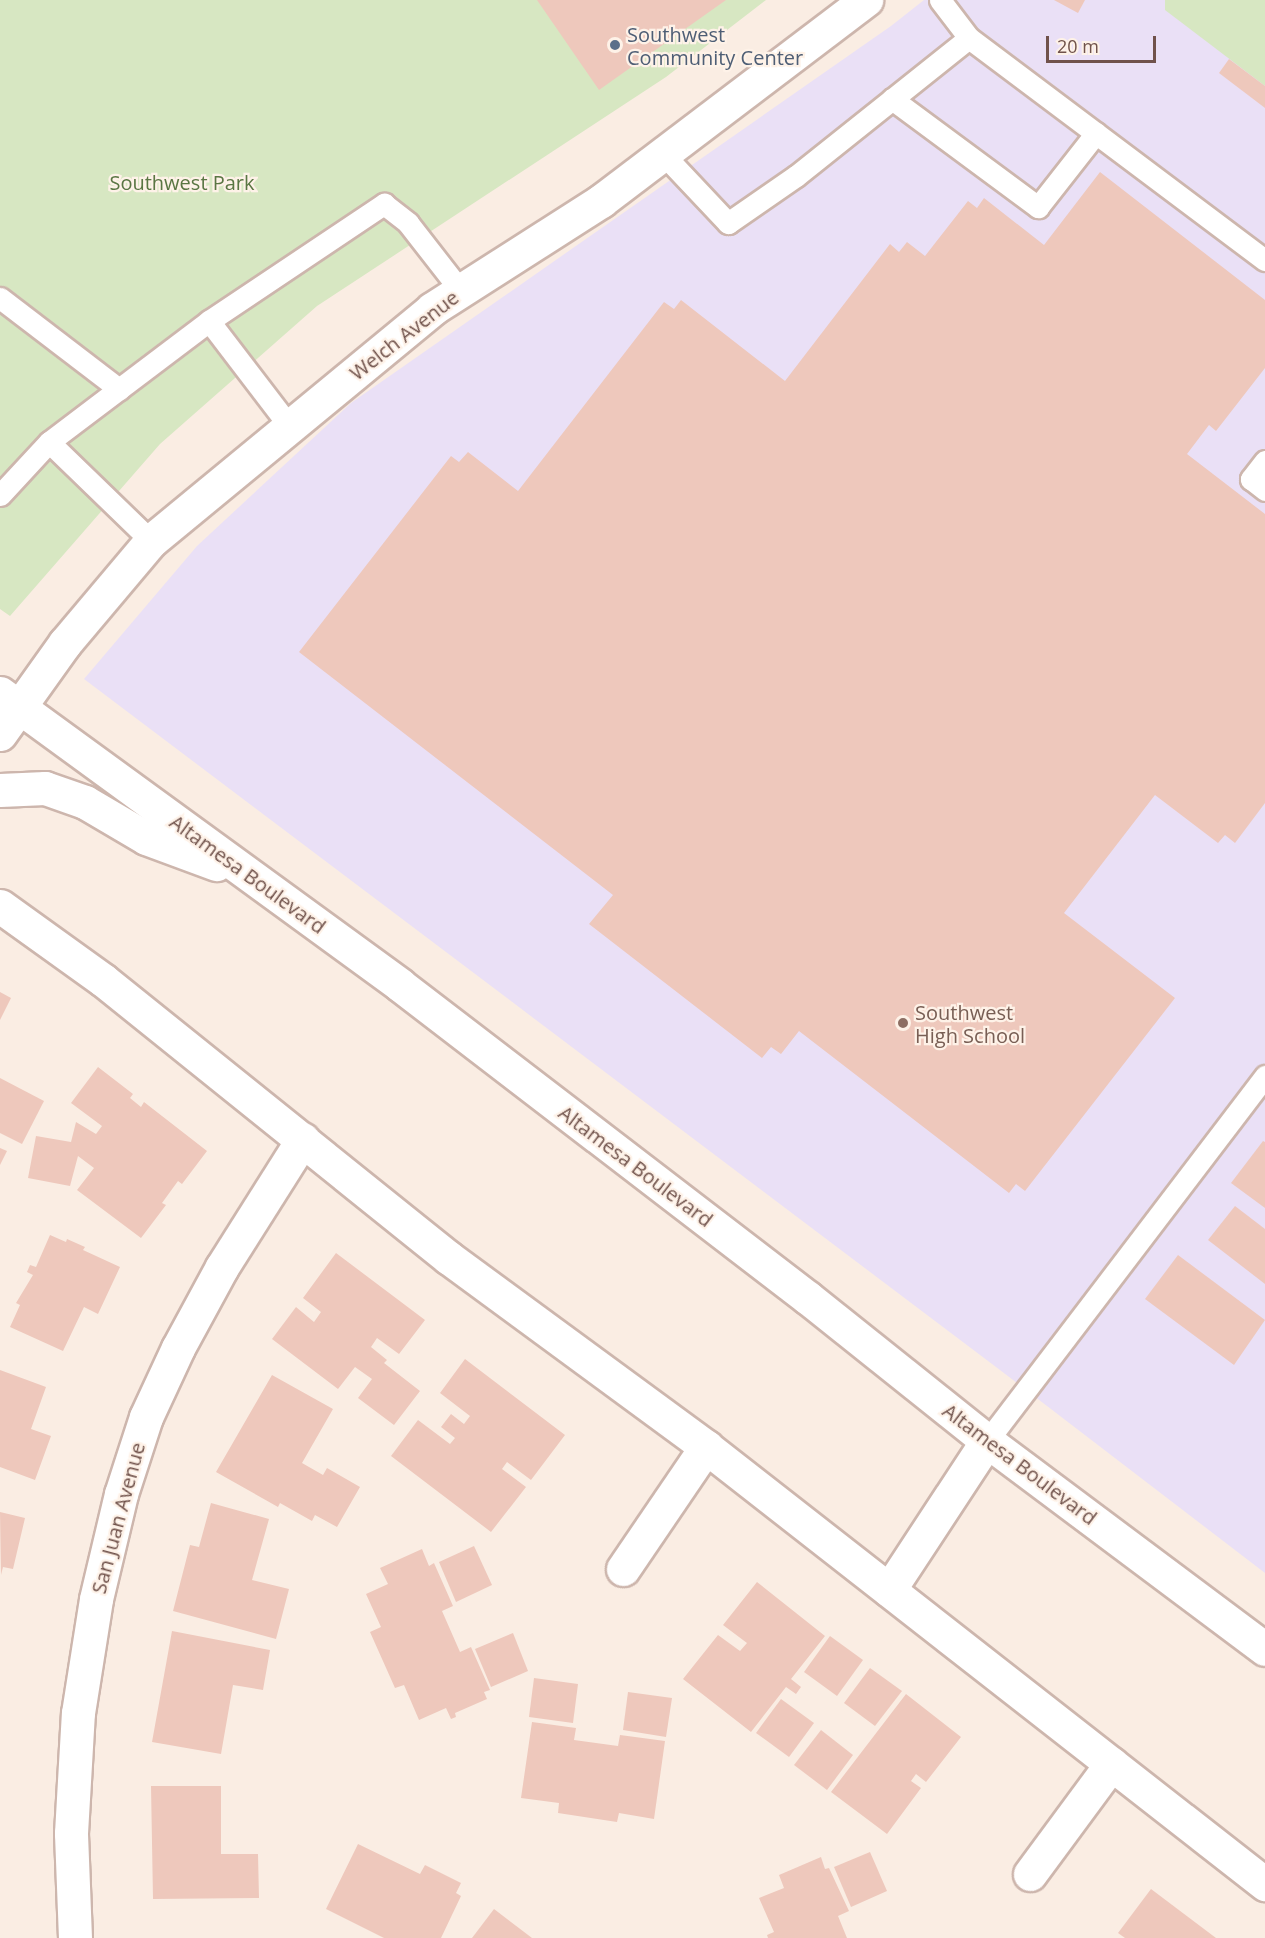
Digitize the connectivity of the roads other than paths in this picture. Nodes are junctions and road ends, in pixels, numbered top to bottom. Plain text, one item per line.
1 (866, 0) edge
2 (940, 0) edge
3 (969, 38) junction
4 (892, 99) junction
5 (1096, 132) junction
6 (663, 154) junction
7 (1265, 260) edge
8 (461, 291) junction
9 (0, 298) edge
10 (209, 321) junction
11 (119, 389) junction
12 (290, 427) junction
13 (49, 442) junction
14 (1265, 461) edge
15 (1265, 490) edge
16 (0, 495) edge
17 (151, 541) junction
18 (6, 706) edge
19 (0, 734) edge
20 (0, 790) edge
21 (254, 878) junction
22 (0, 906) edge
23 (1265, 1076) edge
24 (303, 1139) junction
25 (987, 1441) junction
26 (706, 1447) junction
27 (623, 1569) dead end
28 (890, 1590) junction
29 (1265, 1649) edge
30 (1111, 1764) junction
31 (1030, 1875) dead end
32 (1265, 1884) edge
33 (75, 1938) edge

1 - 6 main road, Welch Avenue
2 - 3 lane
3 - 4 lane
3 - 5 lane
4 - 5 lane
4 - 6 lane
5 - 7 lane
6 - 8 main road, Welch Avenue
8 - 10 lane
8 - 12 main road, Welch Avenue
9 - 11 lane
10 - 11 lane
10 - 12 lane
11 - 13 lane
12 - 17 main road, Welch Avenue
13 - 16 lane
13 - 17 lane
14 - 15 lane
17 - 18 main road, Welch Avenue
18 - 19 main road, Welch Avenue
18 - 21 main road, Altamesa Boulevard
20 - 21 main road
21 - 25 main road, Altamesa Boulevard
22 - 24 main road
23 - 25 lane
24 - 26 main road
24 - 33 main road, San Juan Avenue
25 - 28 main road
25 - 29 main road, Altamesa Boulevard
26 - 27 main road
26 - 28 main road
28 - 30 main road
30 - 31 main road
30 - 32 main road

